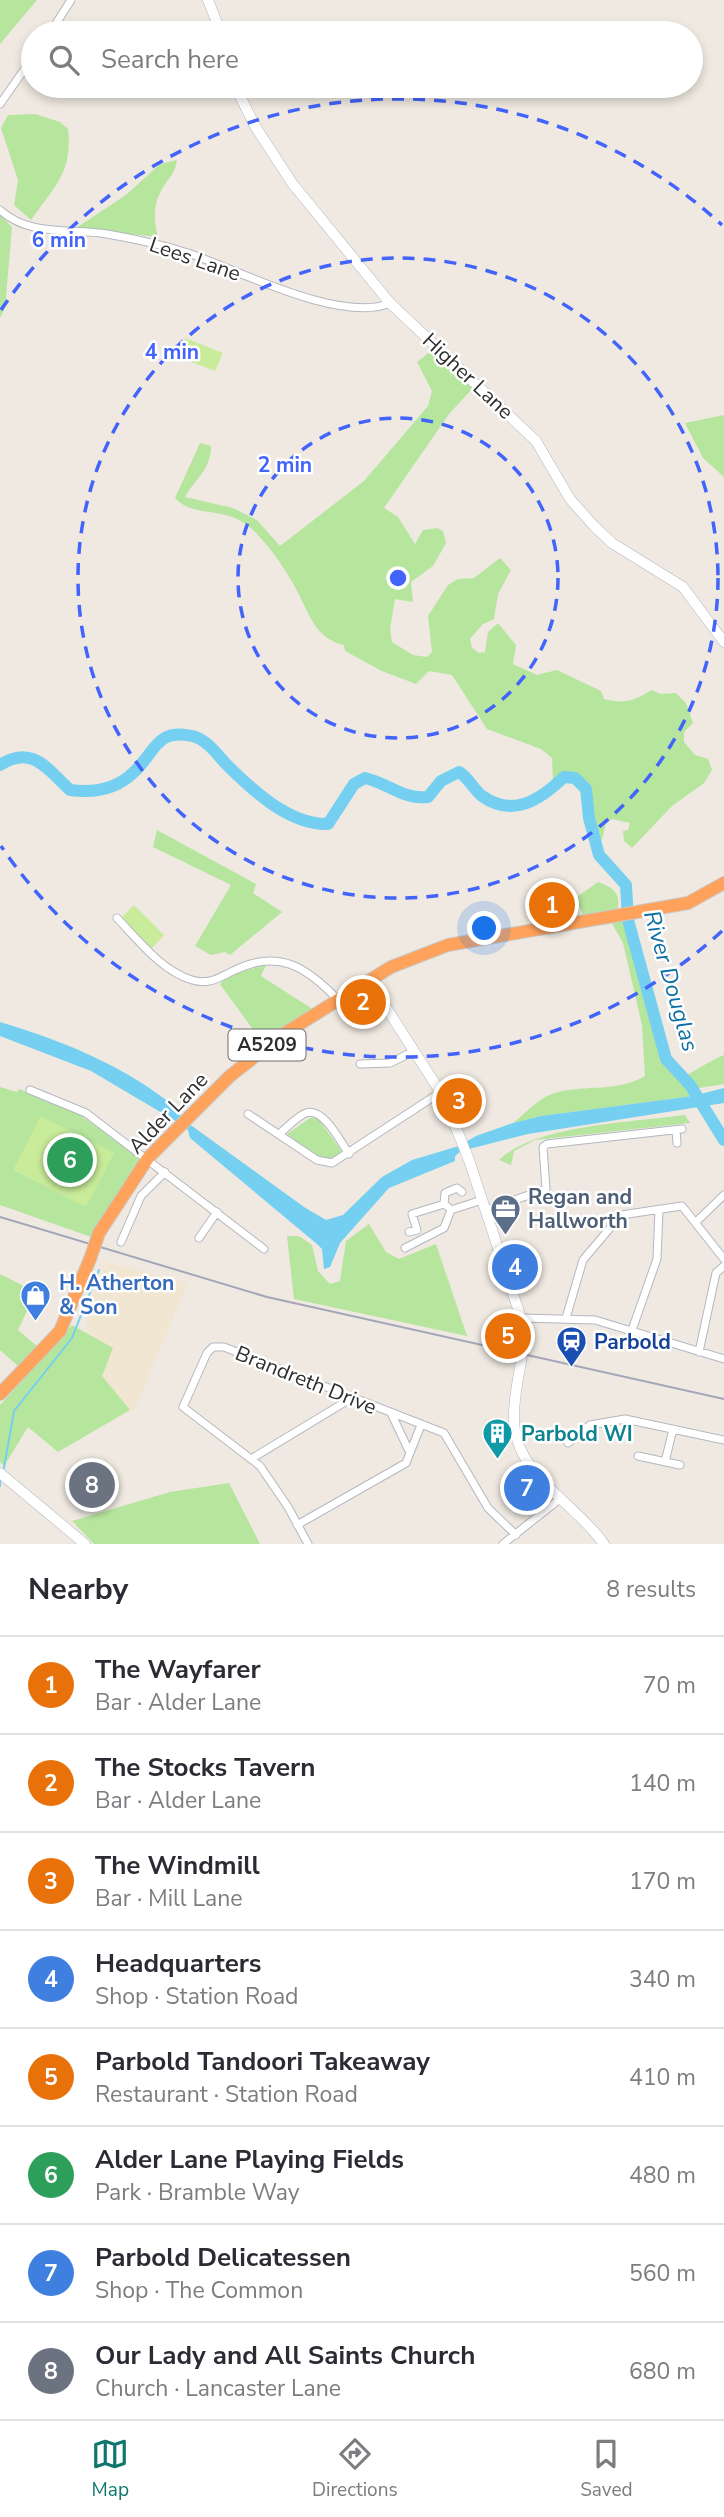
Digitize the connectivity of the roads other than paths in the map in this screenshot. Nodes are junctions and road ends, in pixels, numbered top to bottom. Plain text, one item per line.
1 (71, 0) edge
2 (208, 0) edge
3 (58, 21) edge
4 (216, 21) edge
5 (21, 74) edge
6 (241, 98) edge
7 (0, 104) edge
8 (0, 210) edge
9 (390, 303) junction
10 (724, 642) edge
11 (724, 883) edge
12 (117, 918) dead end
13 (369, 981) junction
14 (338, 1000) junction
15 (414, 1051) junction
16 (360, 1064) dead end
17 (30, 1090) dead end
18 (441, 1092) junction
19 (248, 1114) dead end
20 (279, 1134) junction
21 (677, 1143) dead end
22 (349, 1154) junction
23 (148, 1158) junction
24 (165, 1172) junction
25 (462, 1192) dead end
26 (724, 1195) edge
27 (484, 1205) junction
28 (448, 1207) junction
29 (659, 1209) junction
30 (217, 1212) junction
31 (696, 1223) junction
32 (409, 1232) dead end
33 (198, 1239) dead end
34 (121, 1242) dead end
35 (405, 1248) dead end
36 (264, 1249) dead end
37 (724, 1259) edge
38 (724, 1266) edge
39 (522, 1318) junction
40 (566, 1318) junction
41 (632, 1330) junction
42 (699, 1352) junction
43 (724, 1359) edge
44 (0, 1394) edge
45 (351, 1399) junction
46 (391, 1413) junction
47 (421, 1425) junction
48 (673, 1429) junction
49 (724, 1440) edge
50 (568, 1443) dead end
51 (410, 1452) junction
52 (638, 1456) dead end
53 (251, 1460) junction
54 (665, 1462) junction
55 (680, 1465) dead end
56 (0, 1473) edge
57 (561, 1498) junction
58 (297, 1525) junction
59 (516, 1535) junction
60 (85, 1544) edge
61 (308, 1544) edge
62 (503, 1544) edge
63 (604, 1544) edge

1 - 3 street
2 - 4 street
5 - 7 street
6 - 9 street, Higher Lane
8 - 9 street, Lees Lane
9 - 10 street, Higher Lane
11 - 13 highway, Alder Lane / A5209
12 - 14 street
13 - 14 highway, Alder Lane / A5209
13 - 15 street
14 - 23 highway, Alder Lane / A5209
15 - 16 street
15 - 18 street
17 - 23 street
18 - 22 street
18 - 27 street
19 - 20 street
20 - 22 street
20 - 22 street
21 - 27 street
23 - 24 street
23 - 44 highway, Alder Lane / A5209, bridge
24 - 30 street
24 - 34 street, Alder Lane
25 - 28 street
26 - 31 street
27 - 28 street
27 - 39 street
28 - 32 street
28 - 35 street
29 - 31 street
29 - 40 street
29 - 41 street
30 - 33 street
30 - 36 street
31 - 37 street
38 - 42 street
39 - 40 street
39 - 57 street
40 - 41 street
41 - 42 street
42 - 43 street
45 - 46 street, Brandreth Drive
45 - 53 street
45 - 53 street, Brandreth Drive
46 - 47 street, Brandreth Drive
46 - 51 street
47 - 51 street
47 - 59 street, Brandreth Drive
48 - 49 street
48 - 50 street
48 - 54 street
51 - 58 street
52 - 54 street
53 - 58 street, Brandreth Drive
54 - 55 street
56 - 60 street
57 - 59 street
57 - 63 street
58 - 61 street, Brandreth Drive
59 - 62 street

